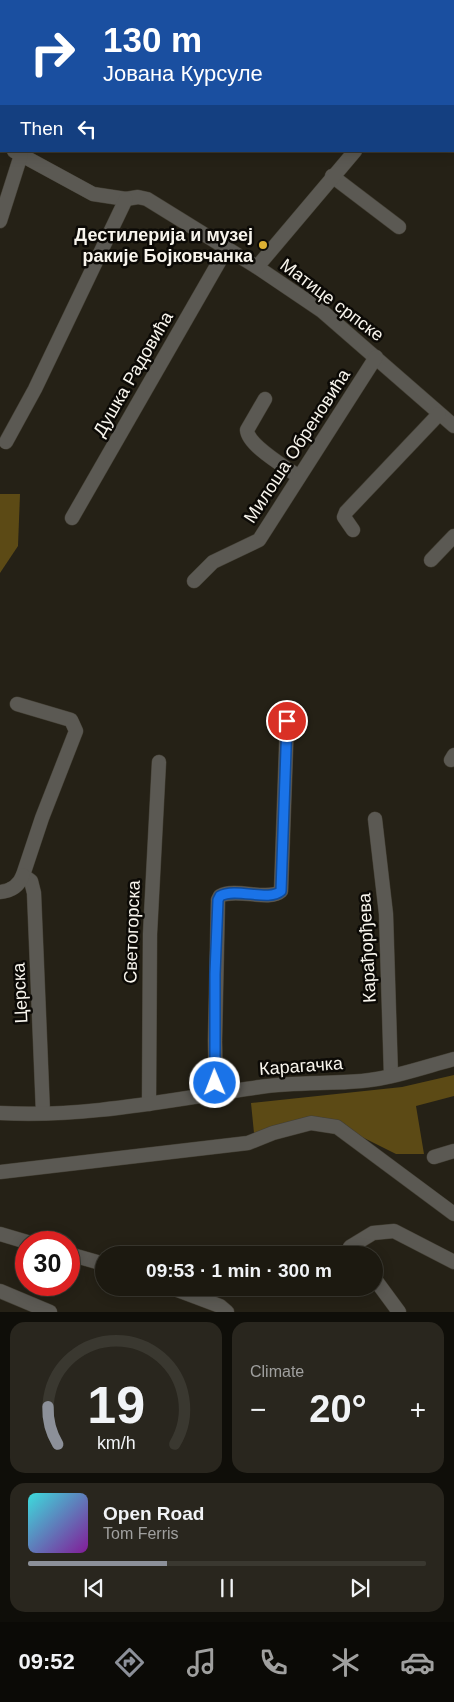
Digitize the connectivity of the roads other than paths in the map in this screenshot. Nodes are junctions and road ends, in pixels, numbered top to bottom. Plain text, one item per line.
1 (354, 152) edge
2 (18, 153) edge
3 (332, 176) junction
4 (126, 199) junction
5 (0, 221) edge
6 (399, 227) dead end
7 (227, 248) junction
8 (257, 267) junction
9 (376, 357) junction
10 (265, 399) dead end
11 (439, 414) junction
12 (454, 426) edge
13 (6, 442) dead end
14 (299, 477) junction
15 (72, 518) dead end
16 (353, 530) dead end
17 (454, 536) edge
18 (431, 560) dead end
19 (194, 581) dead end
20 (18, 704) dead end
21 (287, 721) dead end
22 (159, 762) dead end
23 (375, 819) dead end
24 (23, 875) junction
25 (0, 892) edge
26 (454, 1059) edge
27 (390, 1076) junction
28 (216, 1094) junction
29 (149, 1104) junction
30 (0, 1113) edge
31 (43, 1113) junction
32 (454, 1151) edge
33 (434, 1157) dead end
34 (0, 1172) edge
35 (454, 1214) edge
36 (0, 1234) edge
37 (15, 1238) edge
38 (352, 1246) edge
39 (80, 1257) edge
40 (95, 1261) edge
41 (454, 1262) edge
42 (383, 1290) edge
43 (0, 1291) edge
44 (193, 1296) edge
45 (50, 1312) edge
46 (227, 1312) edge
47 (399, 1312) edge

1 - 3 street
2 - 4 street, Матице српске
2 - 5 street
3 - 6 street
3 - 8 street
4 - 7 street, Матице српске
4 - 13 street
7 - 8 street, Матице српске
7 - 15 street, Душка Радовића
8 - 9 street, Матице српске
9 - 11 street, Матице српске
9 - 14 street, Милоша Обреновића
10 - 14 street
11 - 12 street, Матице српске
11 - 16 street
14 - 19 street, Милоша Обреновића
17 - 18 street
20 - 24 street
21 - 28 street
22 - 29 street, Светогорска
23 - 27 street, Карађорђева
24 - 25 street
24 - 31 street, Церска
26 - 27 street, Карагачка
27 - 28 street, Карагачка
28 - 29 street, Карагачка
29 - 31 street, Карагачка
30 - 31 street, Карагачка
32 - 33 street
34 - 35 street
36 - 37 street
38 - 41 street
39 - 40 street
42 - 47 street
43 - 45 street
44 - 46 street

